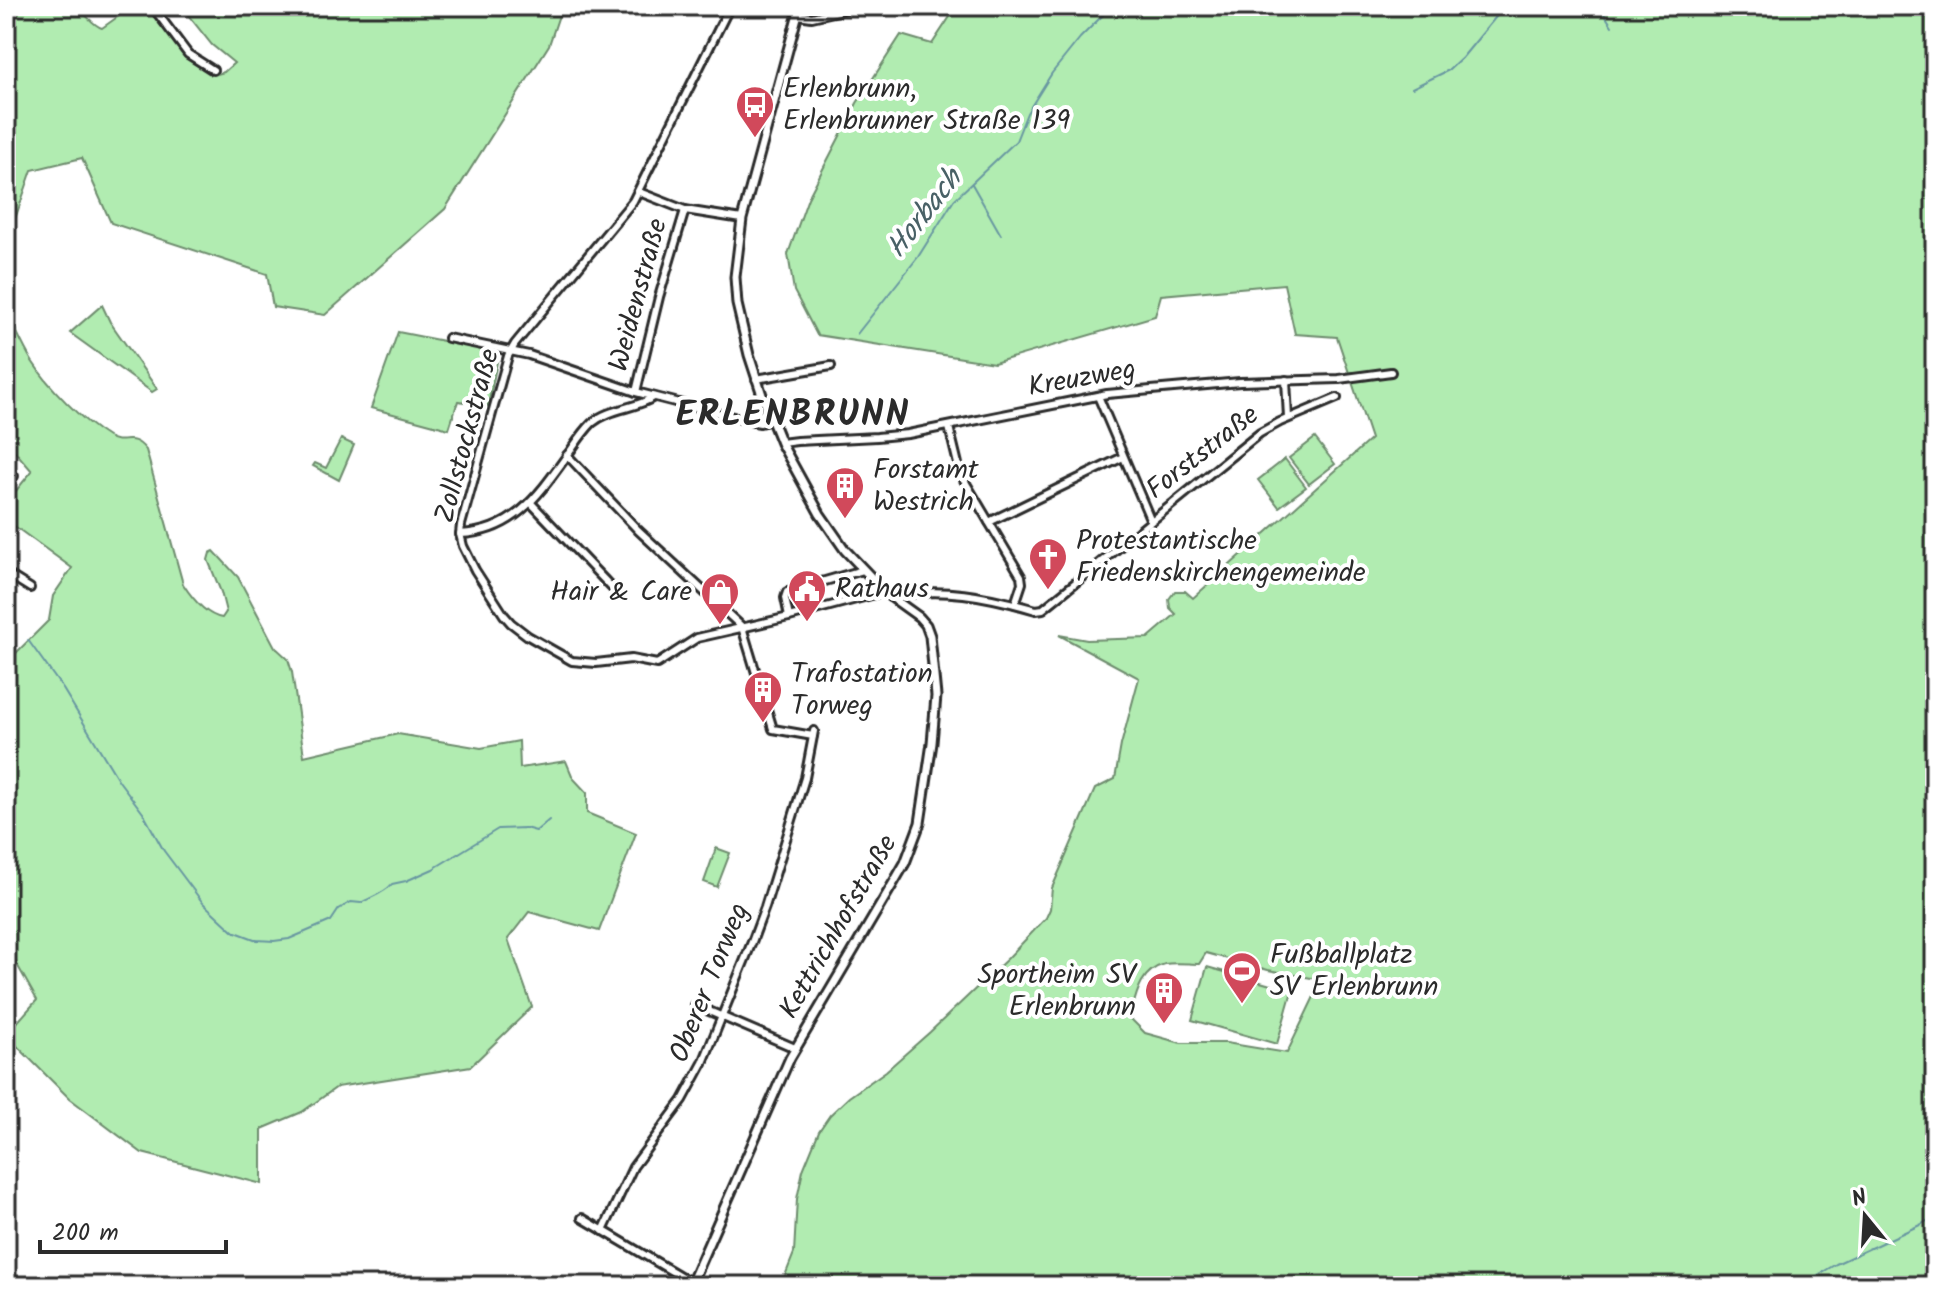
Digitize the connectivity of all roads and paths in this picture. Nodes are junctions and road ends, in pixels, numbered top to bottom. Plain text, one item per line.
1 (152, 6) edge
2 (730, 6) edge
3 (860, 6) edge
4 (799, 10) edge
5 (213, 70) dead end
6 (639, 192) junction
7 (685, 210) junction
8 (742, 219) junction
9 (448, 338) dead end
10 (511, 350) junction
11 (831, 366) dead end
12 (1391, 372) dead end
13 (756, 379) junction
14 (1286, 380) junction
15 (636, 392) junction
16 (1098, 396) junction
17 (654, 397) junction
18 (1337, 398) dead end
19 (1288, 418) junction
20 (772, 420) junction
21 (949, 427) junction
22 (781, 443) junction
23 (567, 455) junction
24 (1123, 457) junction
25 (531, 503) junction
26 (1151, 521) junction
27 (989, 522) junction
28 (460, 534) junction
29 (863, 570) junction
30 (6, 573) edge
31 (30, 588) dead end
32 (614, 590) dead end
33 (882, 590) junction
34 (890, 597) junction
35 (1015, 604) junction
36 (789, 617) junction
37 (742, 627) junction
38 (695, 1005) dead end
39 (721, 1018) junction
40 (795, 1048) junction
41 (582, 1218) dead end
42 (603, 1231) junction
43 (691, 1284) edge

1 - 5 street
2 - 6 street, Zollstockstraße
3 - 4 street
4 - 8 street, Kettrichhofstraße
6 - 7 street
6 - 10 street, Zollstockstraße
7 - 8 street
7 - 15 street, Weidenstraße
8 - 13 street, Kettrichhofstraße
9 - 10 street
10 - 15 street
10 - 28 street, Zollstockstraße
11 - 13 street
12 - 14 street, Kreuzweg
13 - 20 street, Kettrichhofstraße
14 - 16 street, Kreuzweg
14 - 19 street, Forststraße
15 - 17 street
16 - 21 street, Kreuzweg
16 - 24 street
17 - 20 street
17 - 23 street
18 - 19 street, Forststraße
19 - 26 street, Forststraße
20 - 22 street, Kettrichhofstraße
21 - 22 street, Kreuzweg
21 - 27 street
22 - 29 street, Kettrichhofstraße
23 - 25 street
23 - 37 street
24 - 26 street
24 - 27 street
25 - 28 street
25 - 32 street
26 - 35 street, Forststraße
27 - 35 street
28 - 37 street, Zollstockstraße
29 - 33 street, Kettrichhofstraße
29 - 36 street
30 - 31 street
33 - 34 street, Kettrichhofstraße
33 - 36 street
34 - 35 street, Forststraße
34 - 40 street, Kettrichhofstraße
36 - 37 street
37 - 39 street, Oberer Torweg
38 - 39 street
39 - 40 street
39 - 42 street, Oberer Torweg
40 - 43 street, Kettrichhofstraße
41 - 42 street
42 - 43 street

